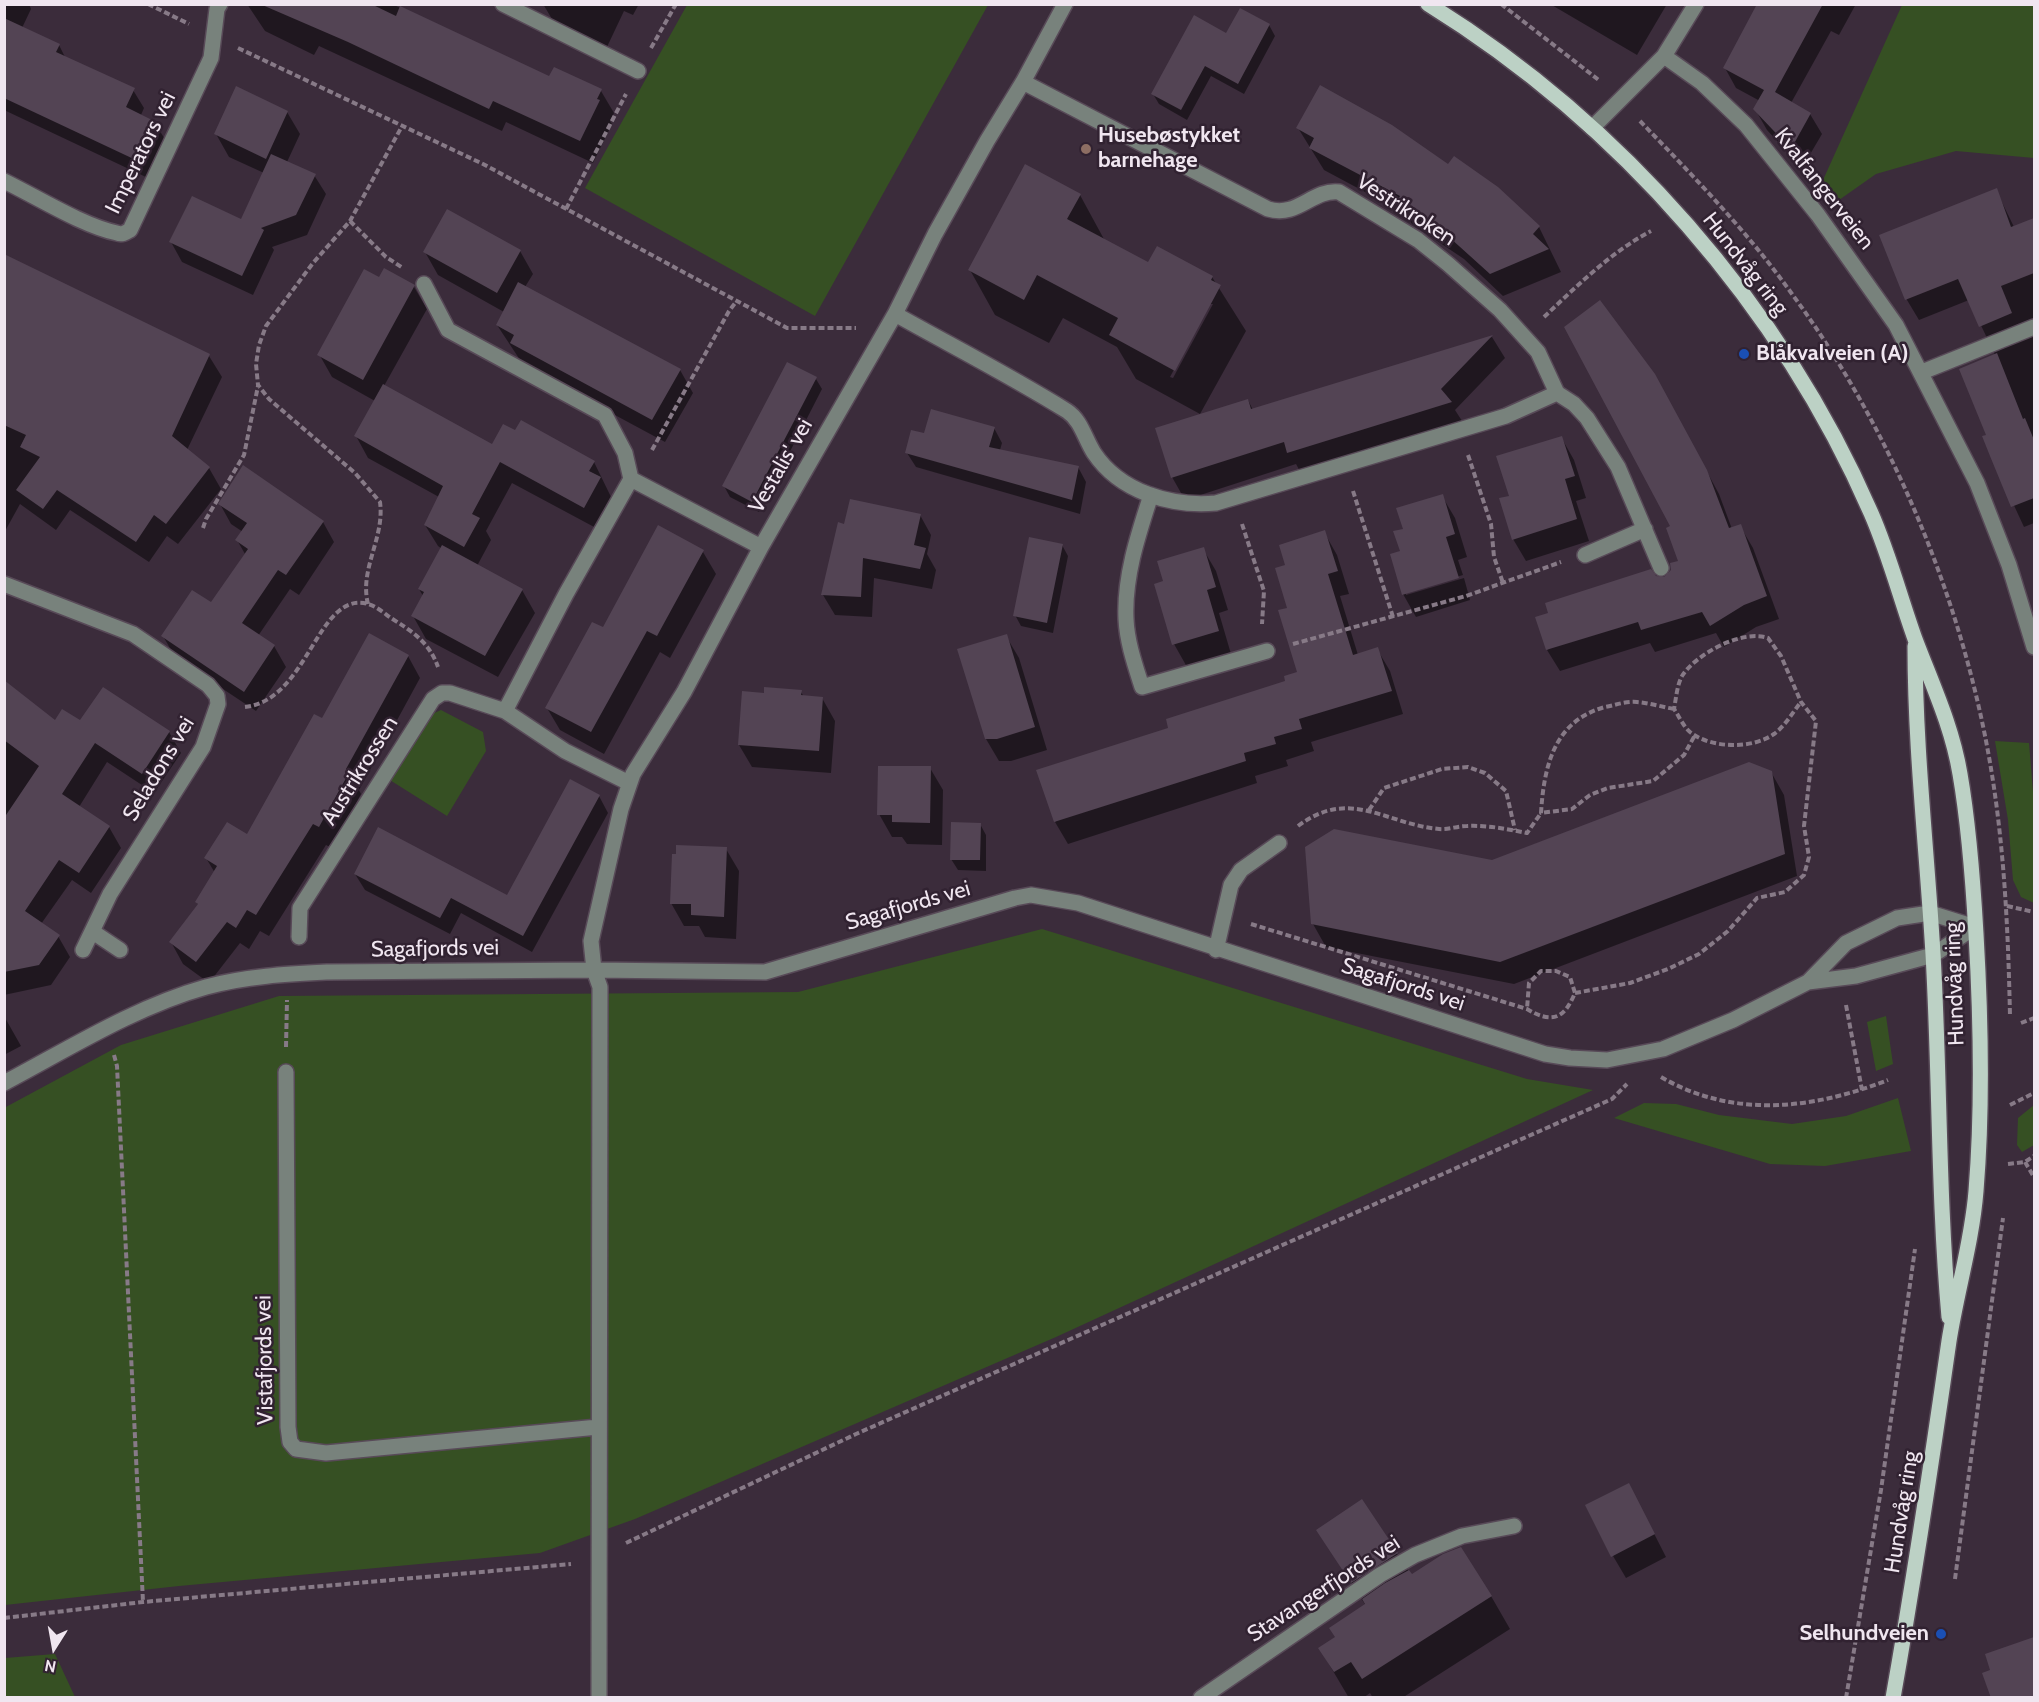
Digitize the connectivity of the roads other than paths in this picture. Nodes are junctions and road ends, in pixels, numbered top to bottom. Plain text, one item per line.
1 (220, 4) edge
2 (503, 4) edge
3 (1065, 4) edge
4 (1428, 4) edge
5 (1696, 4) edge
6 (1664, 56) junction
7 (638, 71) road end
8 (1023, 82) junction
9 (1592, 128) junction
10 (4, 181) edge
11 (424, 284) road end
12 (895, 314) junction
13 (2034, 327) edge
14 (1922, 372) junction
15 (1557, 393) junction
16 (631, 479) junction
17 (1151, 495) junction
18 (1645, 529) junction
19 (761, 547) junction
20 (1585, 555) road end
21 (1661, 568) dead end
22 (4, 584) edge
23 (1915, 637) junction
24 (2034, 646) edge
25 (1267, 651) road end
26 (505, 711) junction
27 (629, 783) junction
28 (1279, 843) road end
29 (1930, 913) junction
30 (1975, 927) junction
31 (93, 932) junction
32 (299, 937) dead end
33 (83, 950) dead end
34 (120, 950) dead end
35 (1216, 950) junction
36 (1933, 955) junction
37 (594, 970) junction
38 (1808, 982) junction
39 (286, 1072) road end
40 (4, 1083) edge
41 (1950, 1334) junction
42 (597, 1427) junction
43 (1514, 1526) dead end
44 (599, 1698) edge
45 (1202, 1698) edge
46 (1893, 1698) edge

1 - 10 street, Imperators vei
2 - 7 street
3 - 8 street, Vestalis' vei
4 - 9 main road, Hundvåg ring
5 - 6 street
6 - 9 street
6 - 14 street, Kvalfangerveien
8 - 12 street, Vestalis' vei
8 - 15 street, Vestrikroken
9 - 23 main road, Hundvåg ring
11 - 16 street
12 - 17 street
12 - 19 street, Vestalis' vei
13 - 14 street
14 - 24 street, Kvalfangerveien
15 - 17 street
15 - 18 street, Vestrikroken
16 - 19 street
16 - 26 street
17 - 25 street
18 - 20 street
18 - 21 street, Vestrikroken
19 - 27 street, Vestalis' vei
22 - 31 street, Seladons vei
23 - 29 main road, Hundvåg ring
23 - 30 main road, Hundvåg ring
26 - 27 street
26 - 32 street, Austrikrossen
27 - 37 street, Vestalis' vei
28 - 35 street
29 - 30 street, Sagafjords vei
29 - 36 main road, Hundvåg ring
29 - 38 street, Sagafjords vei
30 - 36 street, Sagafjords vei
30 - 41 main road, Hundvåg ring
31 - 33 street, Seladons vei
31 - 34 street
35 - 37 street, Sagafjords vei
35 - 38 street, Sagafjords vei
36 - 38 street, Sagafjords vei
36 - 41 main road, Hundvåg ring
37 - 40 street, Sagafjords vei
37 - 42 street
39 - 42 street, Vistafjords vei
41 - 46 main road, Hundvåg ring
42 - 44 street
43 - 45 street, Stavangerfjords vei

